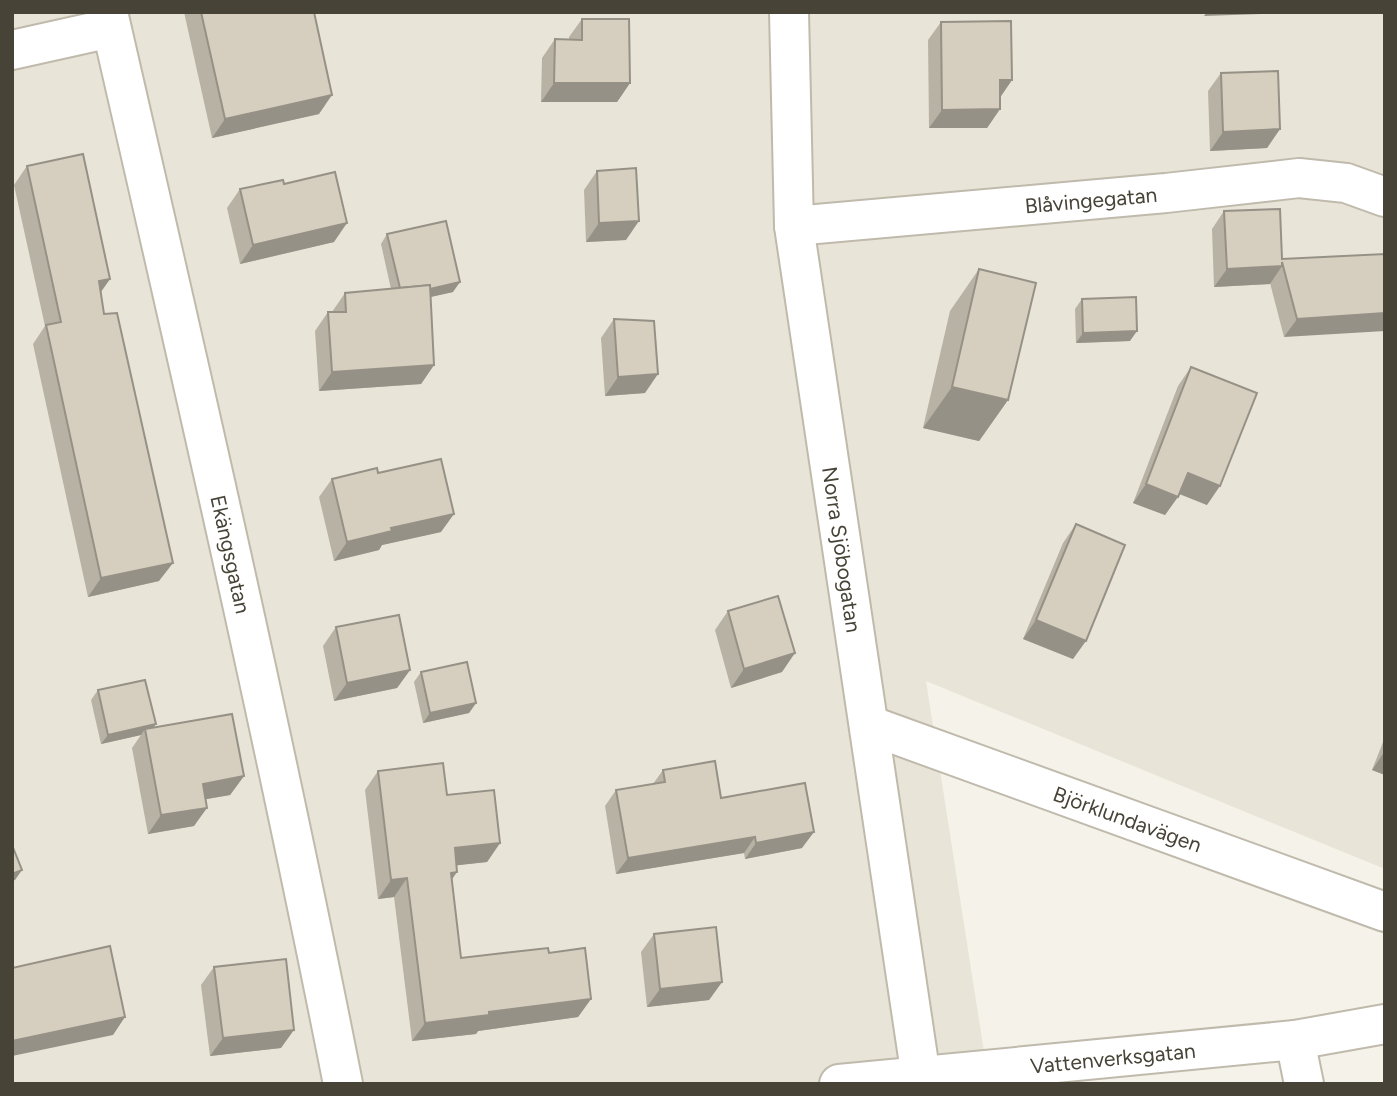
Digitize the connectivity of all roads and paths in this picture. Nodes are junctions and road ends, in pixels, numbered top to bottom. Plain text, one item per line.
1 (789, 12) edge
2 (110, 20) edge
3 (12, 50) edge
4 (1385, 197) edge
5 (794, 226) junction
6 (869, 725) junction
7 (1385, 912) edge
8 (1385, 1024) edge
9 (1295, 1040) junction
10 (922, 1079) edge
11 (344, 1084) edge
12 (839, 1084) edge
13 (1304, 1084) edge

1 - 5 street, Norra Sjöbogatan
2 - 3 street, Ekängsgatan
2 - 11 street, Ekängsgatan
4 - 5 street, Blåvingegatan
5 - 6 street, Norra Sjöbogatan
6 - 7 street, Björklundavägen
6 - 10 street, Norra Sjöbogatan
8 - 9 street, Vattenverksgatan
9 - 10 street, Vattenverksgatan
9 - 13 street
10 - 12 street, Vattenverksgatan

